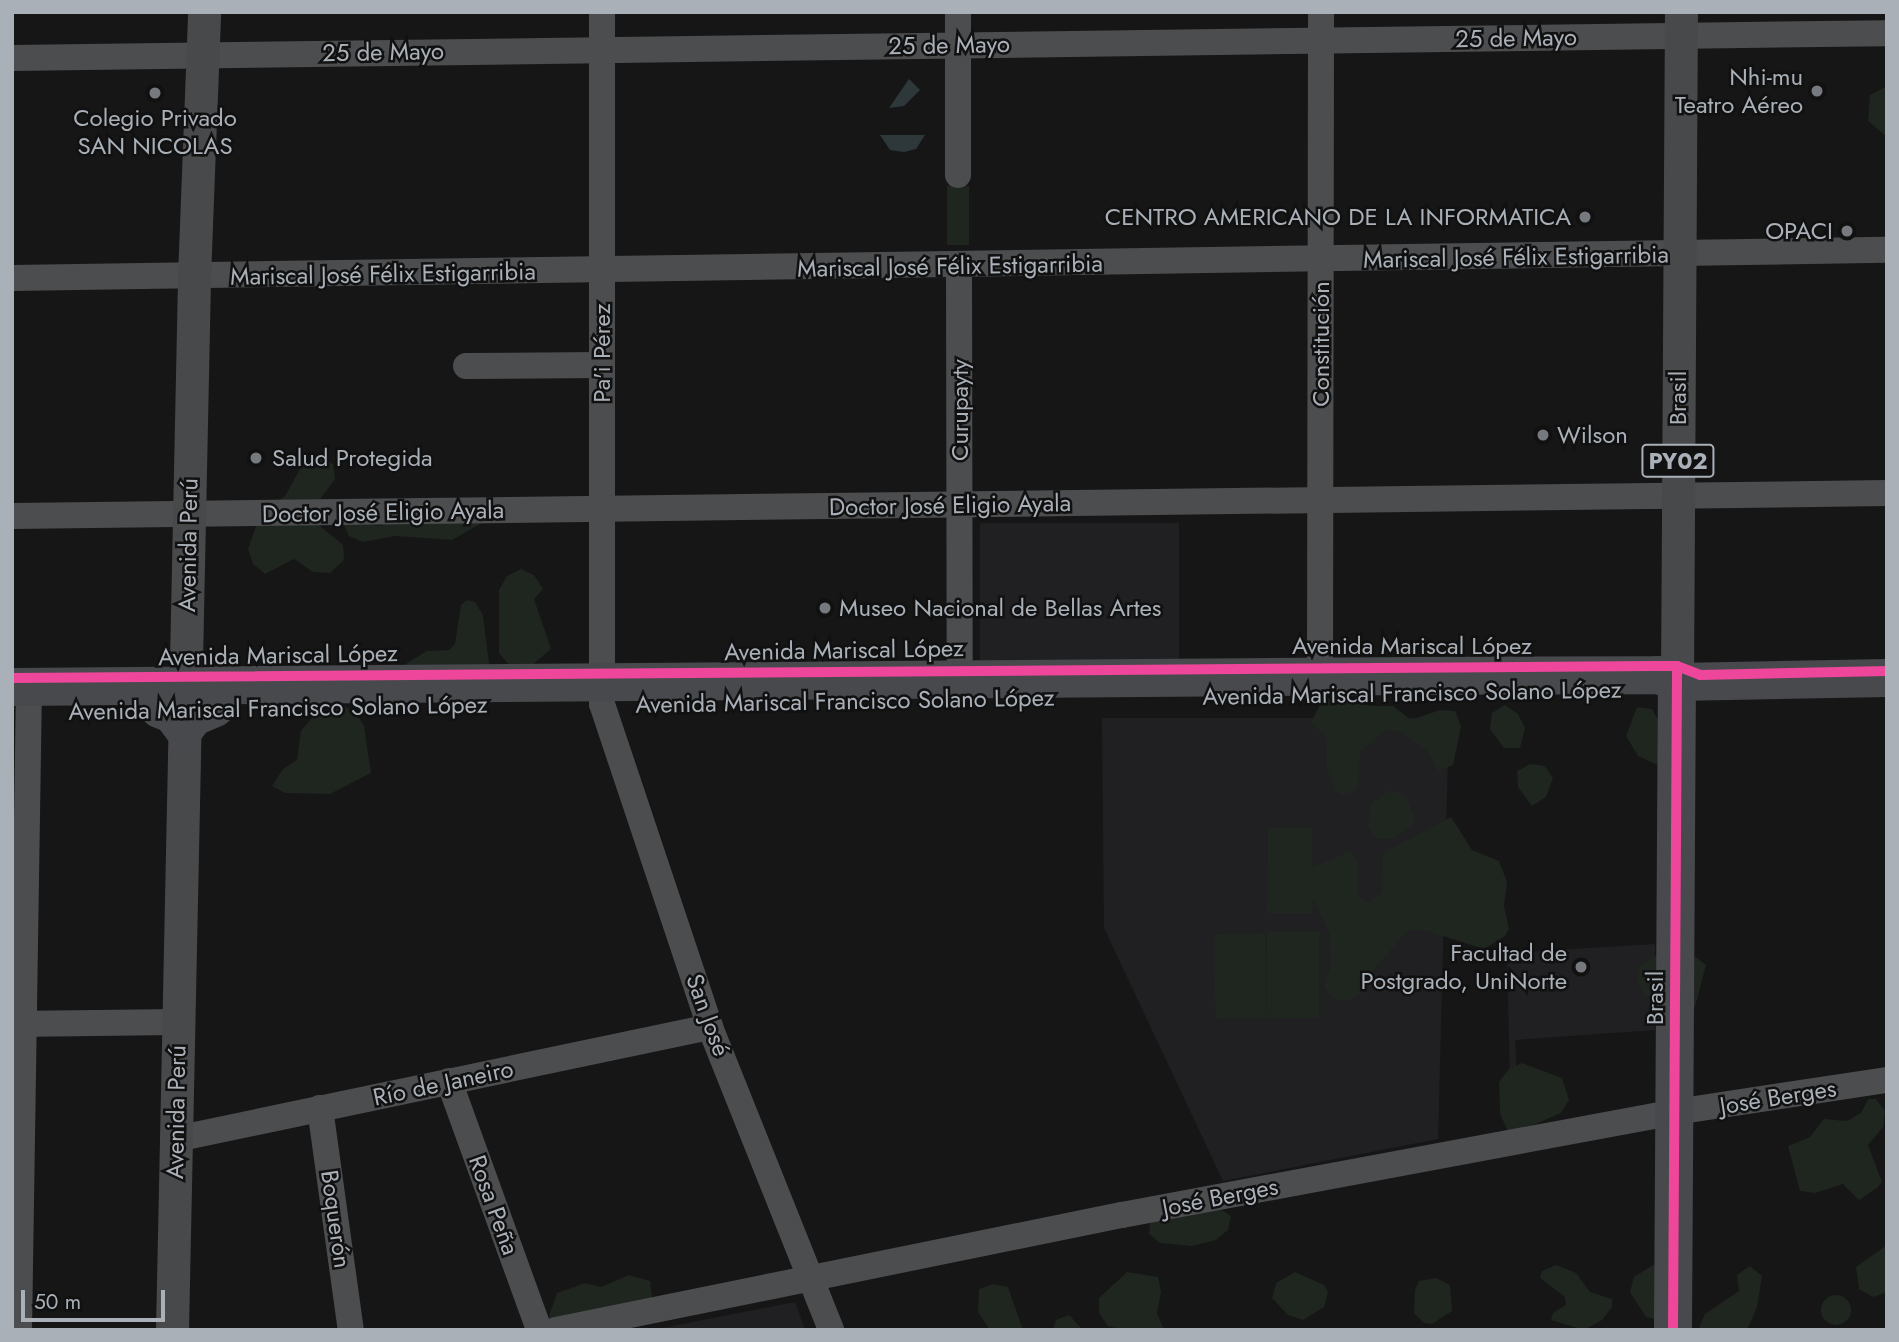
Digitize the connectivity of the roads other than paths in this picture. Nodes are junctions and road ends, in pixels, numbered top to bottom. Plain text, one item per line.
1 (204, 12) edge
2 (602, 12) edge
3 (958, 12) edge
4 (1321, 12) edge
5 (1681, 24) edge
6 (1887, 33) edge
7 (1321, 40) junction
8 (959, 45) junction
9 (602, 50) junction
10 (202, 55) junction
11 (12, 58) edge
12 (958, 175) dead end
13 (1887, 250) edge
14 (1678, 256) junction
15 (1321, 259) junction
16 (959, 267) junction
17 (602, 270) junction
18 (194, 277) junction
19 (12, 278) edge
20 (601, 365) junction
21 (466, 366) dead end
22 (1887, 493) edge
23 (1678, 496) junction
24 (1321, 501) junction
25 (960, 505) junction
26 (601, 509) junction
27 (188, 514) junction
28 (12, 516) edge
29 (1320, 677) junction
30 (1887, 678) edge
31 (960, 679) junction
32 (1677, 681) junction
33 (601, 693) junction
34 (1181, 696) junction
35 (186, 697) junction
36 (21, 699) edge
37 (177, 1022) junction
38 (18, 1024) edge
39 (710, 1027) junction
40 (1887, 1080) edge
41 (449, 1081) junction
42 (320, 1108) junction
43 (1675, 1112) junction
44 (176, 1139) junction
45 (813, 1278) junction
46 (19, 1330) edge
47 (172, 1330) edge
48 (351, 1330) edge
49 (539, 1330) edge
50 (556, 1330) edge
51 (831, 1330) edge
52 (1673, 1330) edge

1 - 10 main road, Avenida Perú
2 - 9 street, Pa'i Pérez
3 - 8 street
4 - 7 street, Constitución
5 - 6 street, 25 de Mayo
5 - 7 street, 25 de Mayo
5 - 14 main road, Brasil / PY02
7 - 8 street, 25 de Mayo
7 - 15 street, Constitución
8 - 9 street, 25 de Mayo
8 - 12 street
9 - 10 street, 25 de Mayo
9 - 17 street, Pa'i Pérez
10 - 11 street, 25 de Mayo
10 - 18 main road, Avenida Perú
13 - 14 street, Mariscal José Félix Estigarribia
14 - 15 street, Mariscal José Félix Estigarribia
14 - 23 main road, Brasil / PY02
15 - 16 street, Mariscal José Félix Estigarribia
15 - 24 street, Constitución
16 - 17 street, Mariscal José Félix Estigarribia
16 - 25 street, Curupayty
17 - 18 street, Mariscal José Félix Estigarribia
17 - 20 street, Pa'i Pérez
18 - 19 street, Mariscal José Félix Estigarribia
18 - 27 main road, Avenida Perú
20 - 21 street
20 - 26 street, Pa'i Pérez
22 - 23 street, Doctor José Eligio Ayala
23 - 24 street, Doctor José Eligio Ayala
23 - 32 main road, Brasil / PY02
24 - 25 street, Doctor José Eligio Ayala
24 - 29 street, Constitución
25 - 26 street, Doctor José Eligio Ayala
25 - 31 street, Curupayty
26 - 27 street, Doctor José Eligio Ayala
26 - 33 street, Pa'i Pérez
27 - 28 street, Doctor José Eligio Ayala
27 - 35 main road, Avenida Perú
29 - 31 highway, Avenida Mariscal Francisco Solano López
29 - 32 highway, Avenida Mariscal Francisco Solano López
29 - 34 highway
30 - 32 highway, Avenida Mariscal Francisco Solano López
31 - 33 highway, Avenida Mariscal Francisco Solano López
32 - 34 highway, Avenida Mariscal Francisco Solano López
32 - 43 highway, Brasil / PY02
33 - 34 highway, Avenida Mariscal Francisco Solano López
33 - 35 highway, Avenida Mariscal Francisco Solano López
33 - 35 highway, Avenida Mariscal Francisco Solano López
33 - 39 street, San José
35 - 36 highway
35 - 37 main road, Avenida Perú
36 - 38 street
37 - 38 street
37 - 44 main road, Avenida Perú
38 - 46 street
39 - 41 street, Río de Janeiro
39 - 45 street, San José
40 - 43 street, José Berges
41 - 42 street, Río de Janeiro
41 - 49 street, Rosa Peña
42 - 44 street, Río de Janeiro
42 - 48 street, Boquerón
43 - 45 street, José Berges
43 - 52 highway, Brasil / PY02
44 - 47 main road, Avenida Perú
45 - 50 street, José Berges
45 - 51 street, San José

